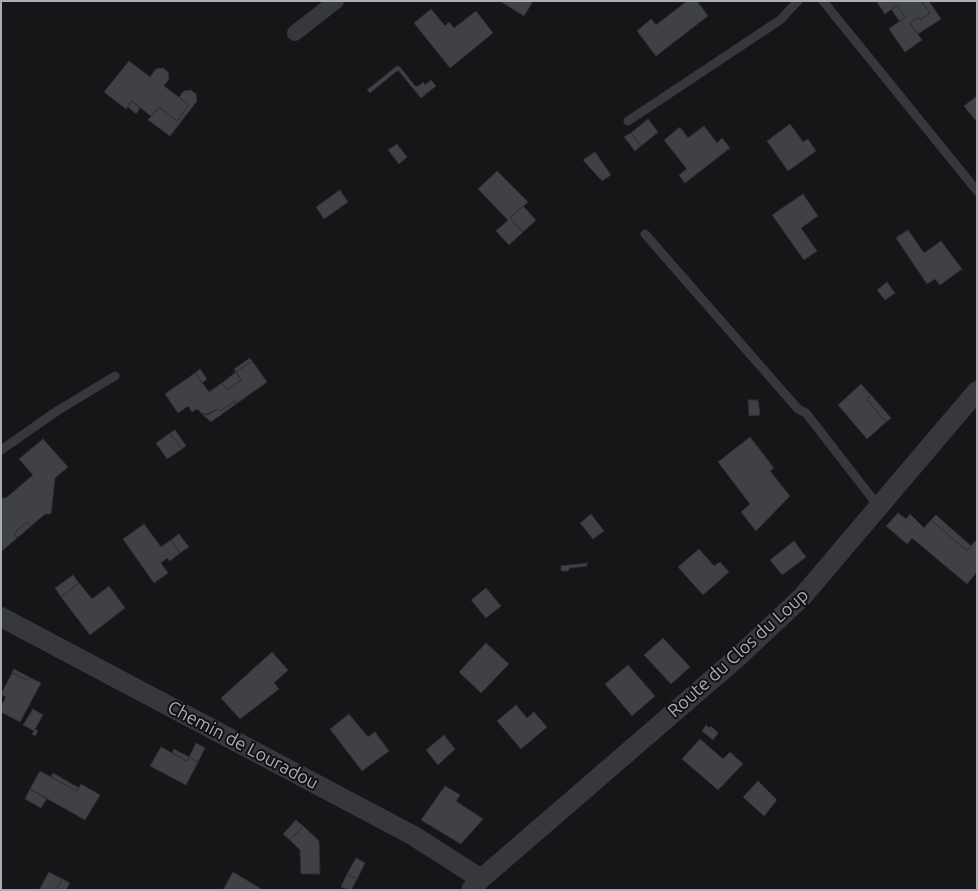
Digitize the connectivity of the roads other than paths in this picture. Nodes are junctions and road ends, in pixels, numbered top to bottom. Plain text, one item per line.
1 (336, 1) edge
2 (798, 1) edge
3 (822, 1) edge
4 (295, 33) dead end
5 (628, 121) dead end
6 (977, 191) edge
7 (645, 234) dead end
8 (115, 376) dead end
9 (977, 391) edge
10 (1, 450) edge
11 (879, 507) junction
12 (1, 617) edge
13 (476, 884) edge

1 - 4 street
2 - 5 lane
3 - 6 lane
7 - 11 lane
8 - 10 lane
9 - 11 street, Route du Clos du Loup
11 - 13 street, Route du Clos du Loup
12 - 13 street, Chemin de Louradou

